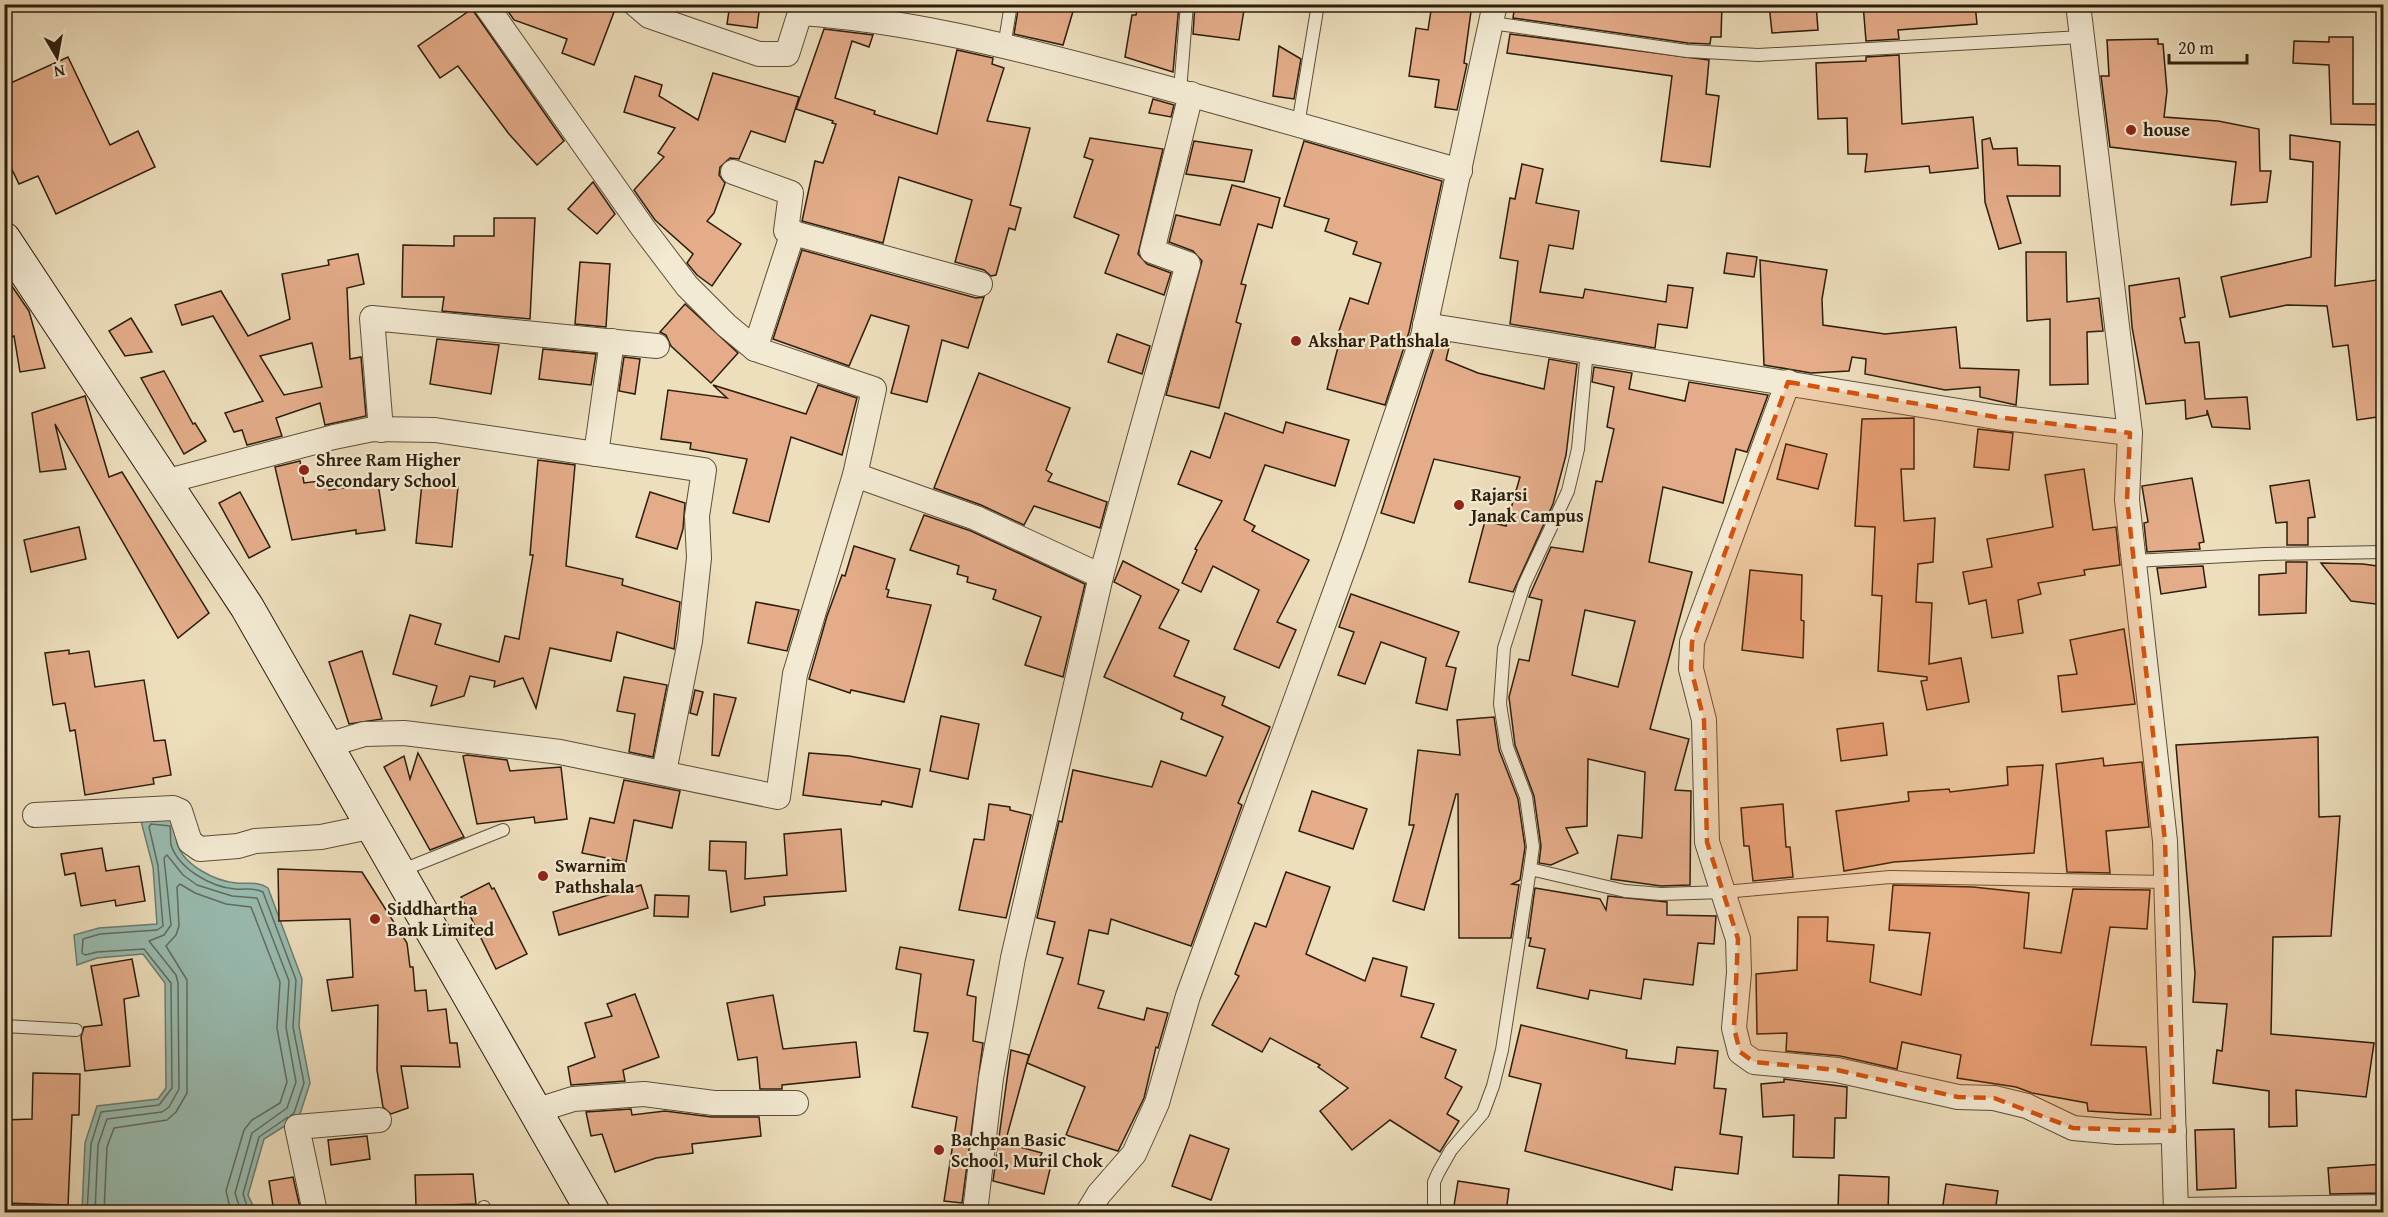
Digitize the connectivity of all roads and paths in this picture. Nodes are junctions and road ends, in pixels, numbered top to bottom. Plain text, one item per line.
1 (485, 4) edge
2 (635, 4) edge
3 (1011, 4) edge
4 (1187, 4) edge
5 (1318, 4) edge
6 (2078, 4) edge
7 (840, 10) edge
8 (1494, 14) edge
9 (2082, 37) junction
10 (1004, 47) junction
11 (1185, 93) junction
12 (1298, 125) junction
13 (1460, 171) junction
14 (732, 172) dead end
15 (794, 232) junction
16 (4, 239) edge
17 (980, 284) dead end
18 (1425, 325) junction
19 (612, 341) junction
20 (657, 346) dead end
21 (755, 349) junction
22 (1587, 350) junction
23 (1788, 382) junction
24 (381, 430) junction
25 (2130, 433) junction
26 (596, 454) junction
27 (855, 475) junction
28 (164, 482) junction
29 (2384, 552) edge
30 (2134, 561) junction
31 (1101, 576) junction
32 (328, 745) junction
33 (664, 772) junction
34 (35, 815) dead end
35 (374, 826) junction
36 (503, 830) dead end
37 (1530, 869) junction
38 (399, 871) junction
39 (2166, 882) junction
40 (1724, 892) junction
41 (4, 1026) edge
42 (76, 1030) dead end
43 (796, 1103) dead end
44 (535, 1111) junction
45 (379, 1120) dead end
46 (2174, 1131) junction
47 (2384, 1207) edge
48 (2176, 1211) edge
49 (315, 1212) edge
50 (593, 1212) edge
51 (975, 1212) edge
52 (1088, 1212) edge
53 (1434, 1212) edge

1 - 21 street
2 - 7 street
3 - 10 lane
4 - 11 lane
5 - 12 lane
6 - 9 street
7 - 10 street
8 - 9 lane
8 - 13 street
9 - 25 street
10 - 11 street
11 - 12 street
11 - 31 street
12 - 13 street
13 - 18 street
14 - 15 street
15 - 17 street
15 - 21 street
16 - 28 main road
18 - 22 street
18 - 52 street
19 - 20 street
19 - 24 street
19 - 26 street
21 - 27 street
22 - 23 street
22 - 37 lane
23 - 25 street
23 - 40 street
24 - 26 street
24 - 28 street
25 - 30 street
26 - 33 street
27 - 31 street
27 - 33 street
28 - 32 main road
29 - 30 lane
30 - 39 street
31 - 51 street
32 - 33 street
32 - 35 main road
34 - 35 street
35 - 38 main road
36 - 38 lane
37 - 40 lane
37 - 53 lane
38 - 44 main road
39 - 40 lane
39 - 46 street
40 - 46 street
41 - 42 lane
43 - 44 street
44 - 50 main road
45 - 49 street
46 - 48 street
47 - 48 street

